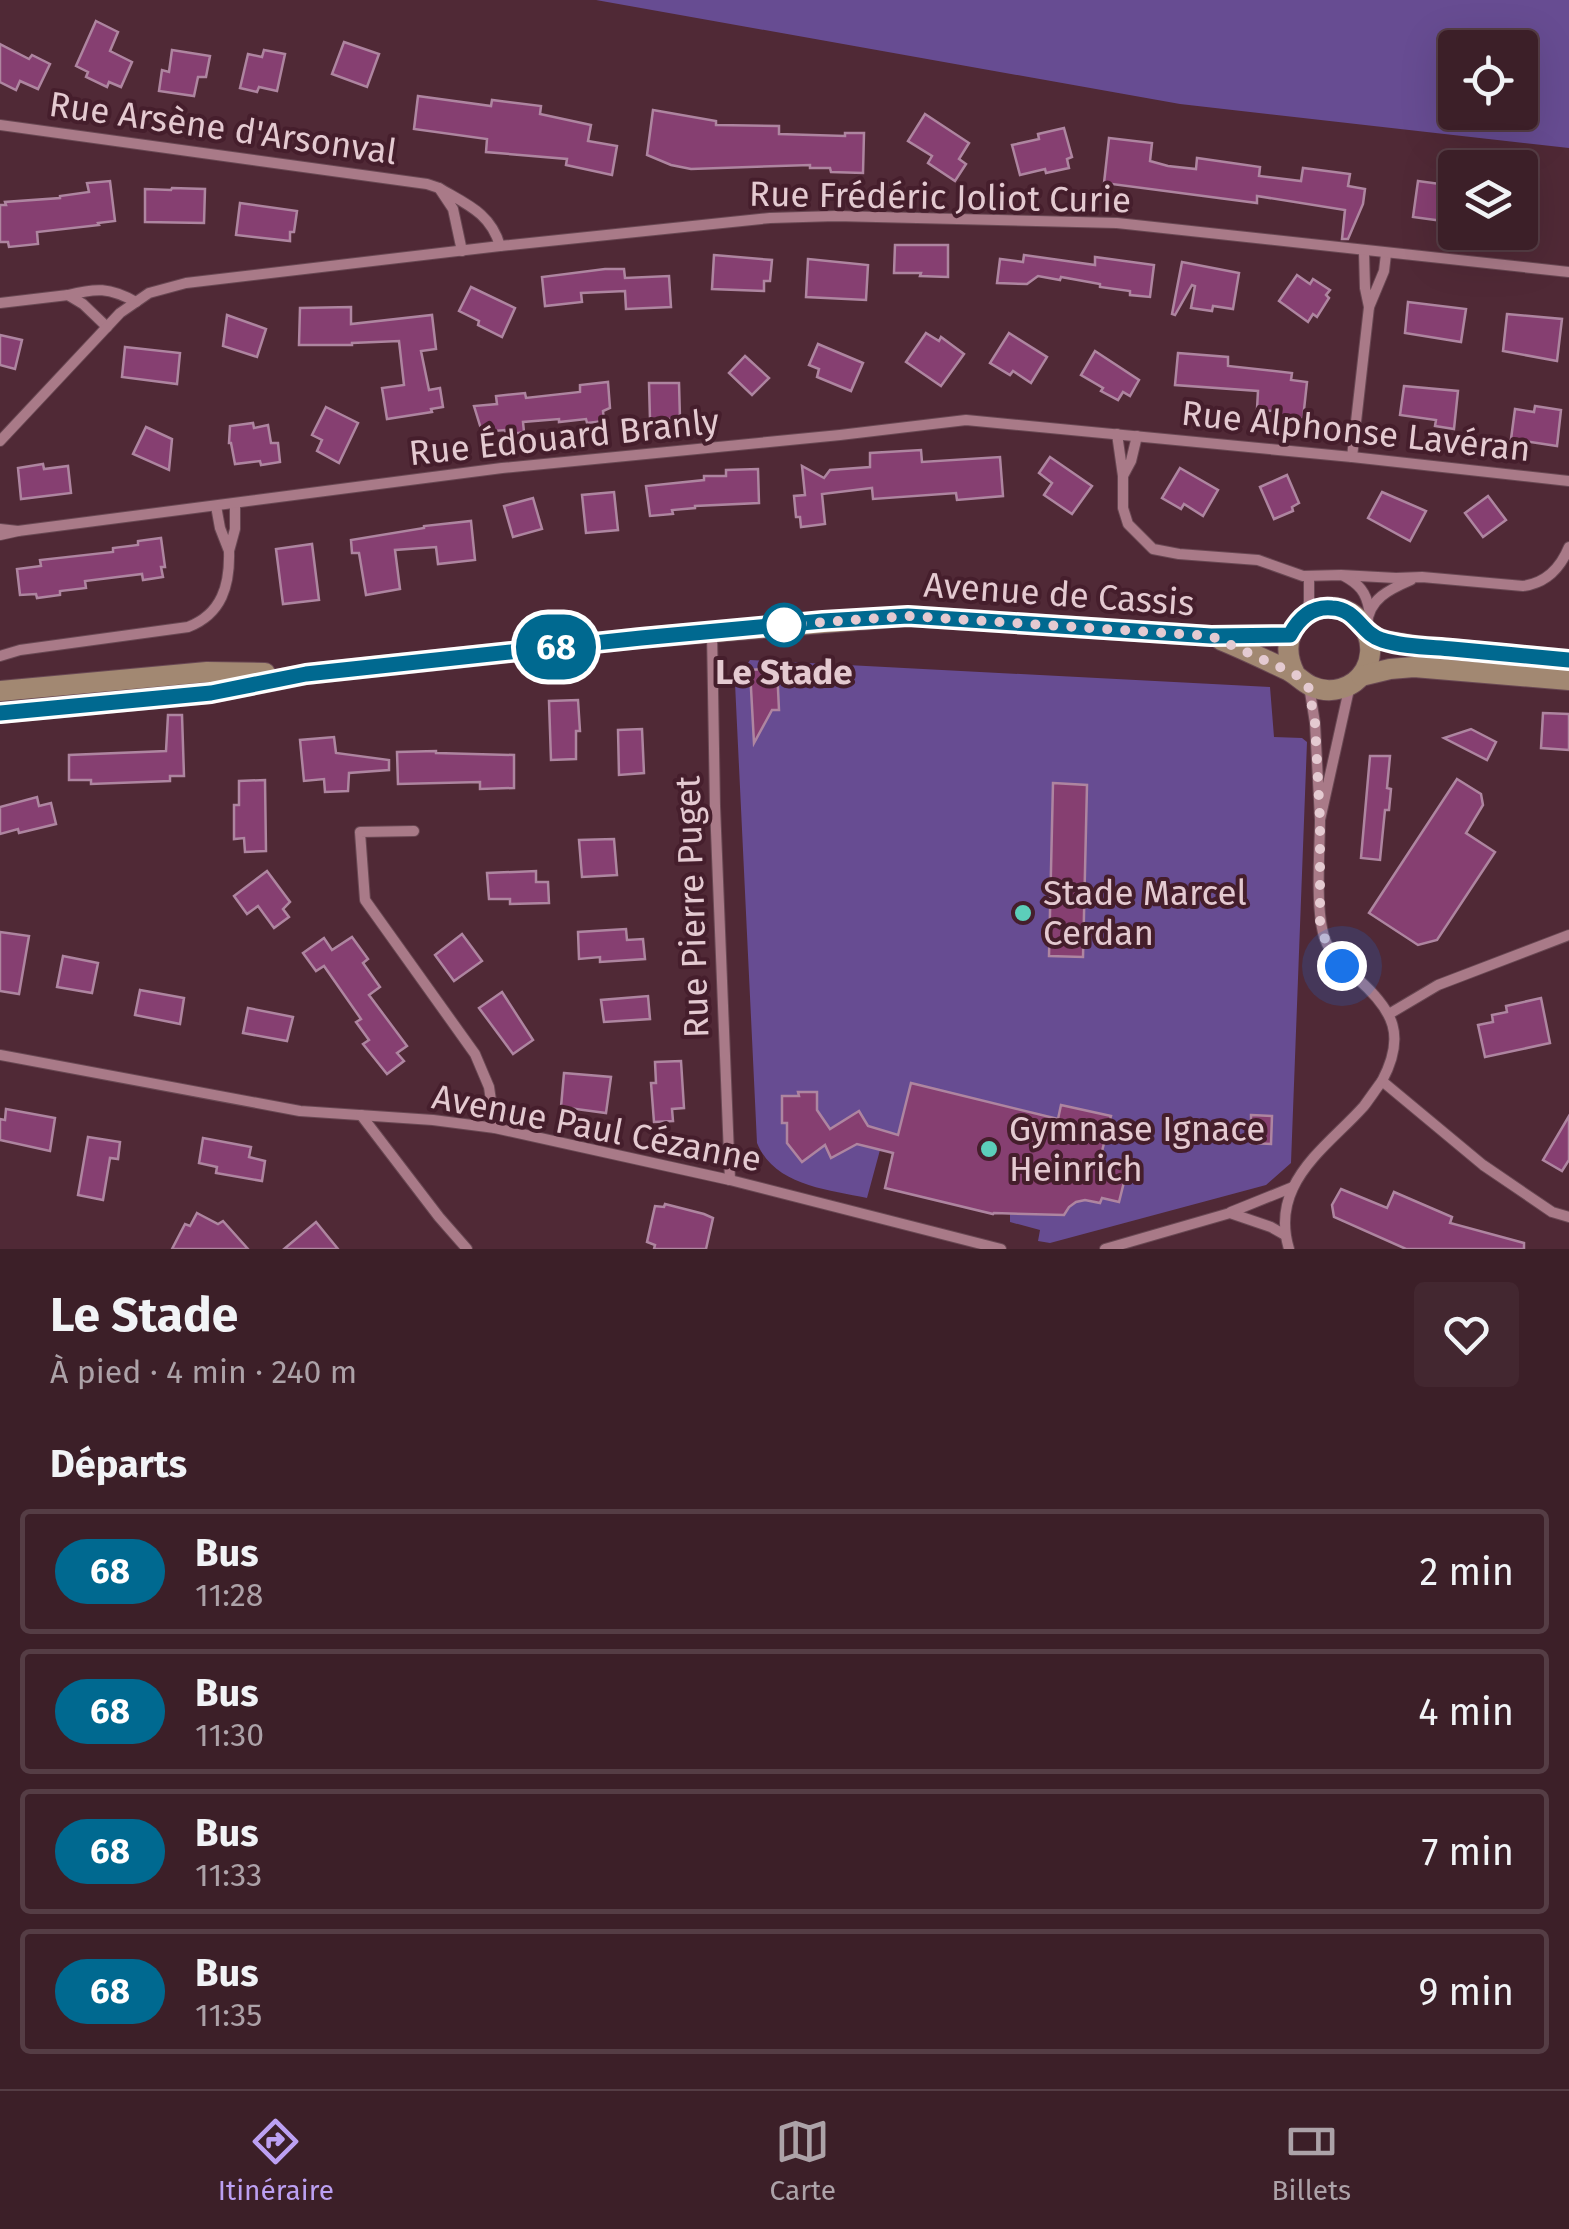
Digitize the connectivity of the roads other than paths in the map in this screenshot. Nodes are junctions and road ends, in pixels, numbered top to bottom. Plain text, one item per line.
1 (0, 126) edge
2 (438, 188) junction
3 (500, 246) junction
4 (462, 250) junction
5 (1364, 252) junction
6 (1386, 254) junction
7 (1569, 272) edge
8 (68, 295) junction
9 (136, 302) junction
10 (0, 303) edge
11 (1369, 307) junction
12 (107, 327) junction
13 (1117, 434) junction
14 (1137, 436) junction
15 (0, 441) edge
16 (1352, 457) junction
17 (1123, 476) junction
18 (1569, 481) edge
19 (236, 504) junction
20 (216, 506) junction
21 (0, 532) edge
22 (1569, 547) edge
23 (229, 551) junction
24 (1341, 574) junction
25 (1308, 576) junction
26 (1422, 577) junction
27 (1370, 609) junction
28 (1307, 614) junction
29 (712, 632) junction
30 (1368, 634) junction
31 (1290, 635) junction
32 (1211, 636) junction
33 (0, 656) edge
34 (1569, 660) edge
35 (306, 674) junction
36 (1302, 679) junction
37 (1569, 680) edge
38 (1355, 681) junction
39 (0, 691) edge
40 (0, 713) edge
41 (1320, 820) junction
42 (414, 832) dead end
43 (1569, 935) edge
44 (1390, 1014) junction
45 (0, 1055) edge
46 (1382, 1081) junction
47 (362, 1115) junction
48 (496, 1128) junction
49 (730, 1180) junction
50 (1293, 1188) junction
51 (1230, 1212) junction
52 (1569, 1217) edge
53 (1286, 1236) junction
54 (467, 1249) edge
55 (1001, 1249) edge
56 (1104, 1249) edge
57 (1289, 1249) edge

1 - 2 street, Rue Arsène d'Arsonval
2 - 3 street, Rue Arsène d'Arsonval
2 - 4 street, Rue Arsène d'Arsonval
3 - 4 street, Rue Frédéric Joliot Curie
3 - 5 street, Rue Frédéric Joliot Curie
4 - 9 street, Rue Frédéric Joliot Curie
5 - 6 street, Rue Frédéric Joliot Curie
5 - 11 street
6 - 7 street, Rue Frédéric Joliot Curie
6 - 11 street
8 - 9 street
8 - 10 street
8 - 12 street
9 - 12 street, Rue Frédéric Joliot Curie
11 - 16 street
12 - 15 street, Rue Frédéric Joliot Curie
13 - 14 street, Rue Édouard Branly
13 - 17 street
13 - 19 street, Rue Édouard Branly
14 - 16 street, Rue Alphonse Lavéran
14 - 17 street
16 - 18 street, Rue Alphonse Lavéran
17 - 25 street
19 - 20 street, Rue Édouard Branly
19 - 23 street
20 - 21 street, Rue Édouard Branly
20 - 23 street
22 - 26 street
23 - 33 street
24 - 25 street
24 - 26 street
24 - 27 street
25 - 28 street
26 - 27 street
27 - 30 street
28 - 30 main road
28 - 31 main road
29 - 32 main road, Avenue de Cassis
29 - 35 main road, Avenue de Cassis
29 - 49 street, Rue Pierre Puget
30 - 34 main road
30 - 38 main road
31 - 32 main road, Avenue de Cassis
31 - 36 main road
32 - 36 main road, Avenue de Cassis
35 - 39 main road, Avenue de Cassis
35 - 40 main road, Avenue de Cassis
36 - 38 main road, Avenue de Cassis
36 - 41 street
37 - 38 main road, Avenue de Cassis
38 - 41 street
41 - 44 street
42 - 48 street
43 - 44 street
44 - 46 street
45 - 47 street, Avenue Paul Cézanne
46 - 50 street
46 - 52 street
47 - 48 street, Avenue Paul Cézanne
47 - 54 street
48 - 49 street, Avenue Paul Cézanne
49 - 55 street, Avenue Paul Cézanne
50 - 51 street
50 - 53 street
51 - 53 street
51 - 56 street
53 - 57 street

